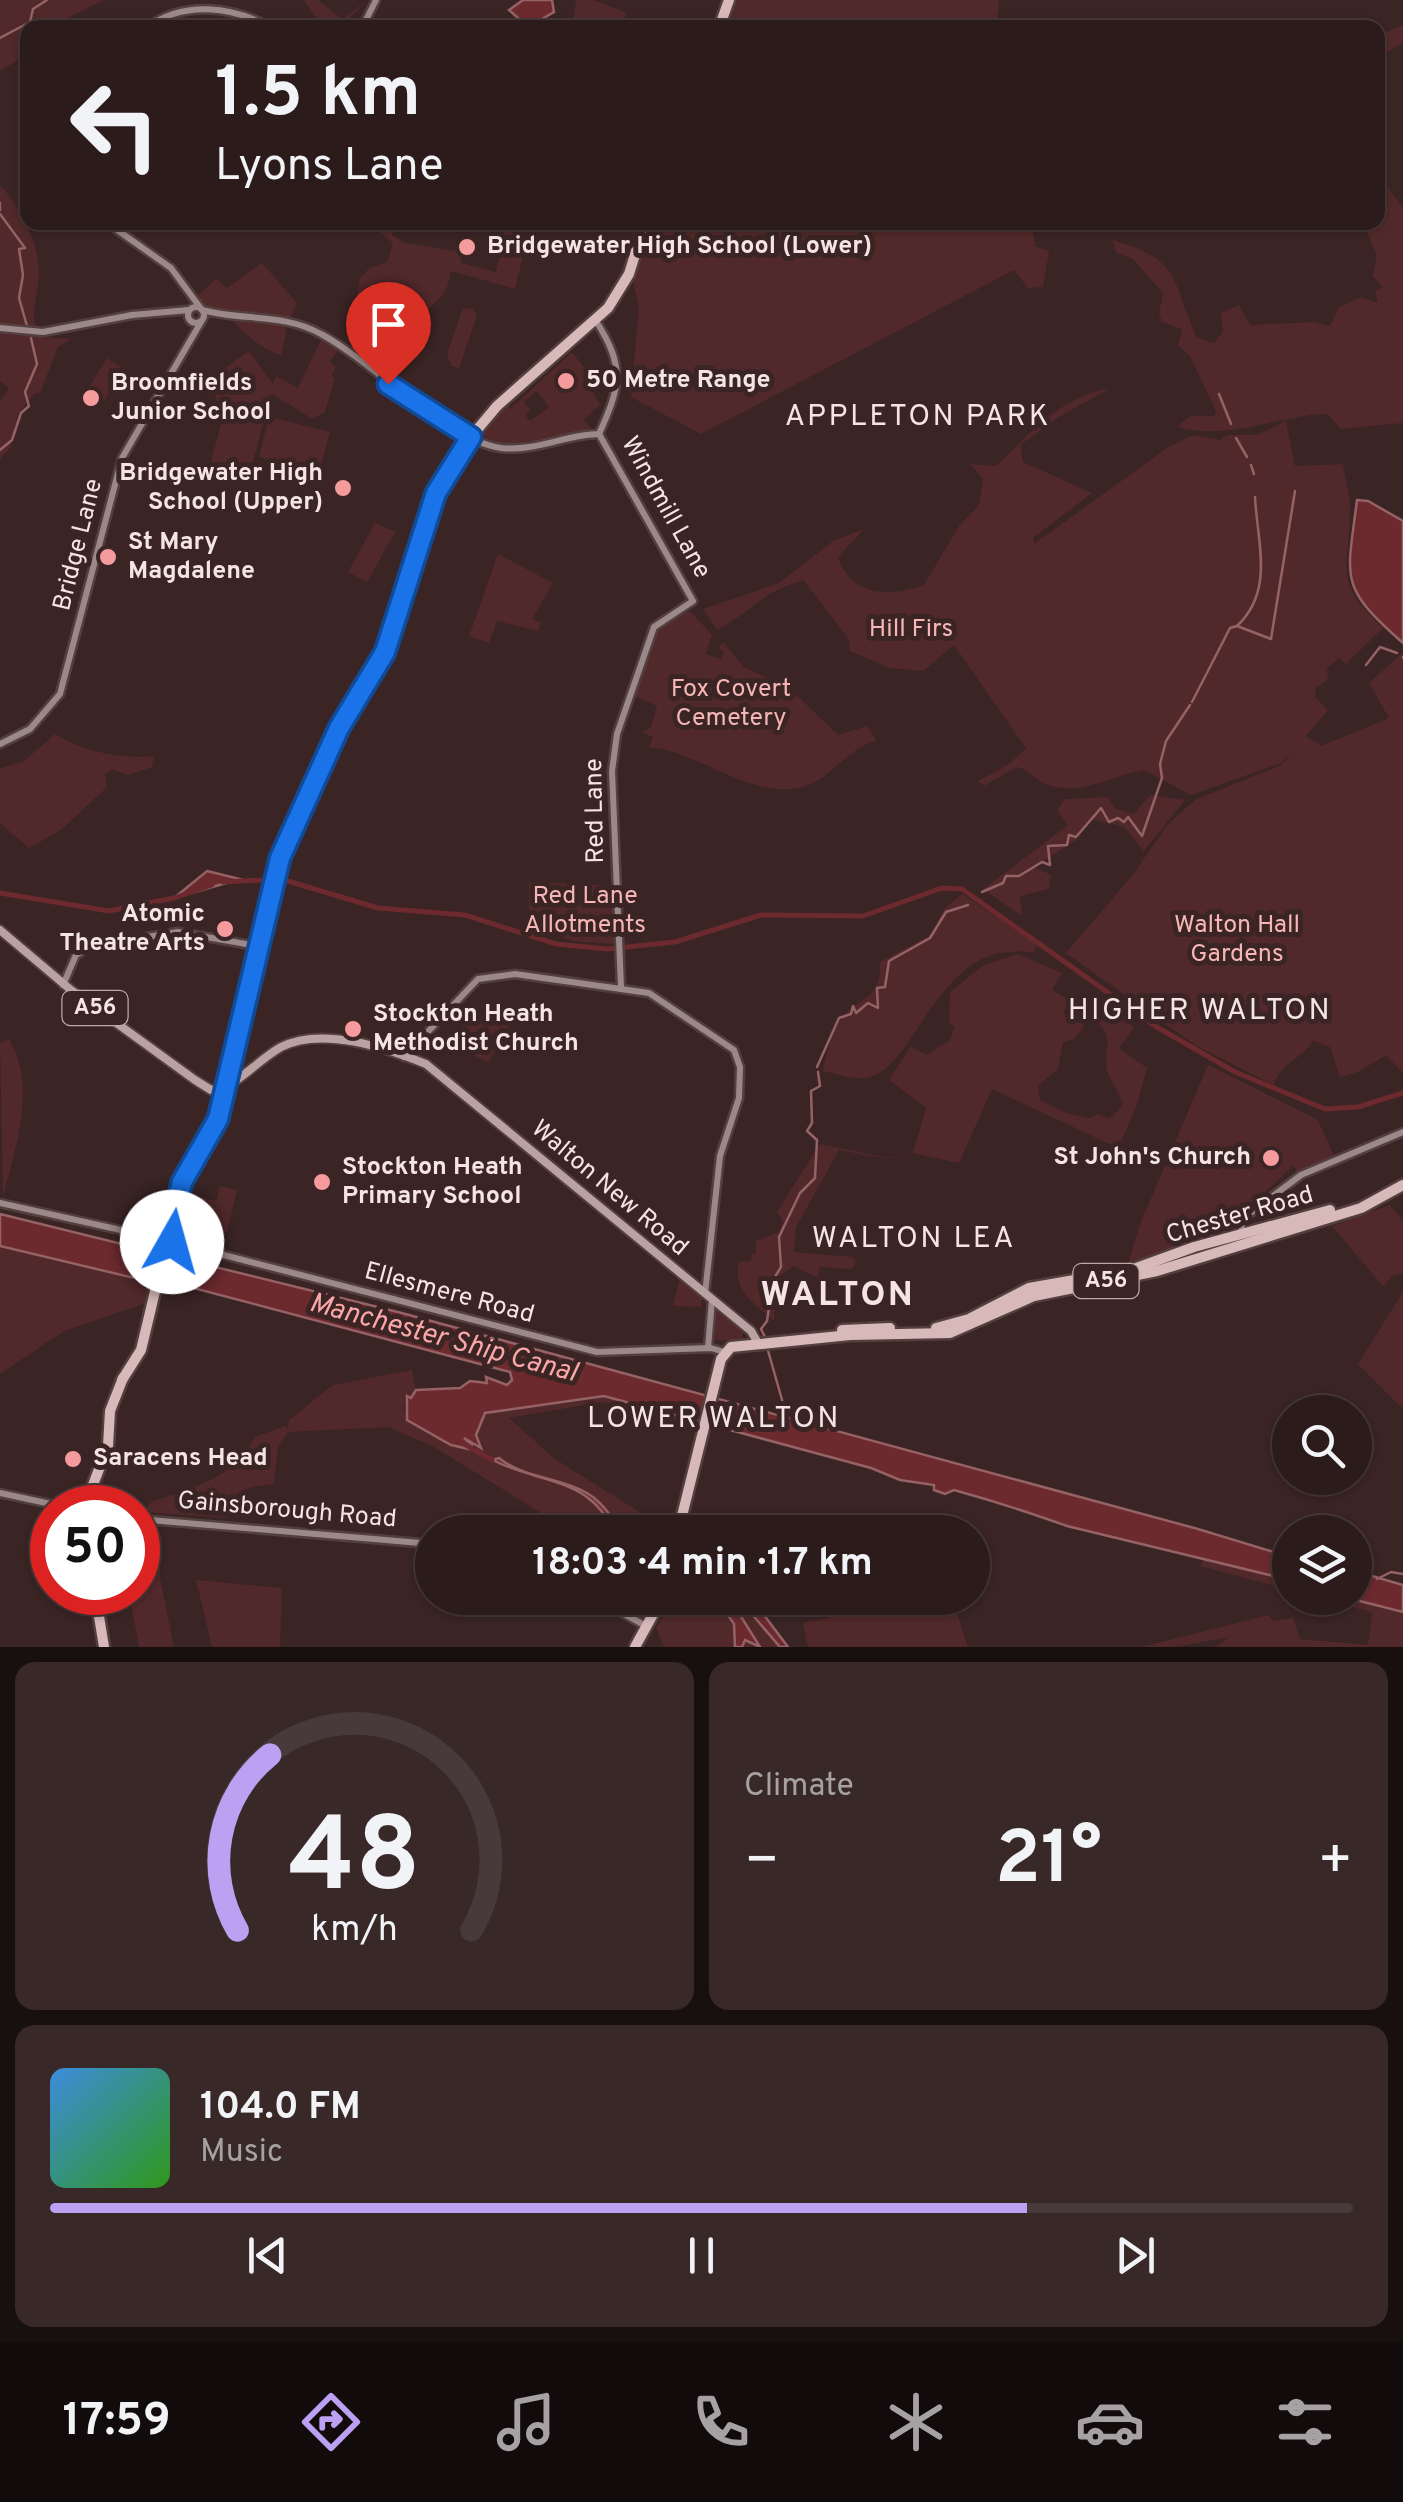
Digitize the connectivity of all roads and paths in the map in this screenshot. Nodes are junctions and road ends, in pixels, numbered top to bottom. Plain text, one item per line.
1 (197, 4) edge
2 (159, 20) edge
3 (253, 20) edge
4 (117, 230) edge
5 (642, 230) edge
6 (190, 292) junction
7 (190, 310) junction
8 (202, 310) junction
9 (170, 314) junction
10 (222, 316) junction
11 (189, 320) junction
12 (596, 321) junction
13 (201, 322) junction
14 (0, 328) edge
15 (189, 341) junction
16 (599, 434) junction
17 (471, 437) junction
18 (693, 603) joint
19 (0, 744) edge
20 (0, 930) edge
21 (256, 946) junction
22 (64, 984) junction
23 (621, 987) junction
24 (414, 1043) junction
25 (404, 1057) junction
26 (417, 1060) junction
27 (222, 1089) junction
28 (1403, 1132) edge
29 (1403, 1177) edge
30 (1403, 1185) edge
31 (0, 1202) edge
32 (1242, 1234) junction
33 (166, 1246) junction
34 (708, 1297) junction
35 (795, 1341) junction
36 (141, 1342) junction
37 (764, 1343) junction
38 (708, 1348) junction
39 (724, 1352) junction
40 (122, 1380) junction
41 (91, 1485) edge
42 (0, 1493) edge
43 (30, 1500) edge
44 (682, 1515) edge
45 (160, 1520) edge
46 (415, 1542) edge
47 (99, 1615) edge
48 (627, 1615) edge
49 (654, 1615) edge
50 (649, 1627) junction
51 (104, 1647) edge
52 (635, 1647) edge

1 - 2 street
1 - 3 street
4 - 6 street
5 - 12 highway
6 - 7 street, Bridge Lane
6 - 8 street
7 - 8 street
7 - 9 street
7 - 11 street, Bridge Lane
8 - 10 street
8 - 13 street
9 - 11 street
9 - 14 street
10 - 13 street
10 - 17 street
11 - 13 street
11 - 15 street, Bridge Lane
12 - 16 street
12 - 17 highway
13 - 15 street, Bridge Lane
15 - 19 street, Bridge Lane
16 - 17 street
16 - 18 street, Windmill Lane
17 - 21 highway
18 - 23 street, Red Lane
20 - 22 main road, A56
21 - 22 street
21 - 27 highway
22 - 27 main road, A56
23 - 24 street
23 - 34 street
24 - 25 street
24 - 26 street
25 - 26 main road, Walton New Road
25 - 27 main road, Walton New Road
26 - 34 main road, Walton New Road
27 - 33 highway
28 - 32 street
29 - 32 highway, Chester Road / A56
30 - 35 highway, Chester Road / A56
31 - 33 street, Ellesmere Road
32 - 35 highway, Chester Road / A56
33 - 36 highway
33 - 38 street, Ellesmere Road
34 - 37 main road, Walton New Road
34 - 38 street
35 - 37 highway, Chester Road / A56
36 - 40 highway
36 - 40 highway
37 - 39 highway, Chester Road
38 - 39 street, Ellesmere Road
39 - 44 highway
40 - 41 highway
42 - 43 street
45 - 46 street, Gainsborough Road
47 - 51 highway
48 - 50 street
49 - 50 highway
50 - 52 highway

